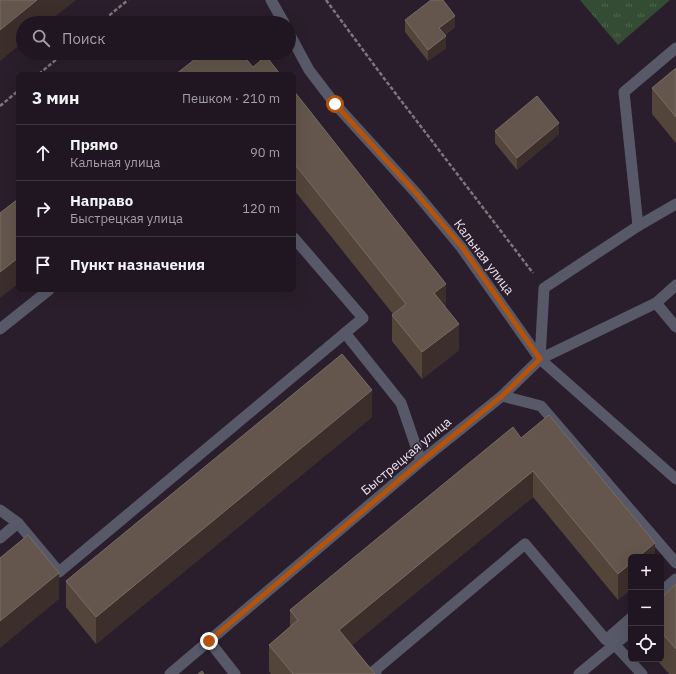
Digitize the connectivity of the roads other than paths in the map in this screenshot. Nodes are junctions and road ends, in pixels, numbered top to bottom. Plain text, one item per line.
1 (271, 0) edge
2 (280, 16) edge
3 (296, 46) edge
4 (676, 48) edge
5 (676, 204) edge
6 (638, 226) junction
7 (296, 240) edge
8 (676, 285) edge
9 (46, 292) edge
10 (656, 303) junction
11 (676, 327) edge
12 (0, 329) edge
13 (345, 333) junction
14 (540, 359) junction
15 (502, 396) junction
16 (422, 461) junction
17 (676, 479) edge
18 (0, 510) edge
19 (18, 523) junction
20 (0, 538) edge
21 (676, 563) edge
22 (676, 579) edge
23 (676, 592) edge
24 (664, 596) edge
25 (628, 621) edge
26 (628, 633) edge
27 (209, 641) junction
28 (614, 645) junction
29 (170, 674) edge
30 (235, 674) edge
31 (376, 674) edge
32 (579, 674) edge
33 (642, 674) edge

1 - 2 street
3 - 14 street, Кальная улица
4 - 6 street
5 - 6 street
6 - 14 street
7 - 13 street
8 - 10 street, Быстрецкая улица
9 - 12 street
10 - 11 street
10 - 14 street, Быстрецкая улица
13 - 16 street
13 - 19 street
14 - 15 street, Быстрецкая улица
14 - 17 street, Кальная улица
15 - 16 street, Быстрецкая улица
15 - 21 street
16 - 27 street, Быстрецкая улица
18 - 19 street
19 - 20 street
22 - 24 street
23 - 24 street
25 - 31 street
26 - 28 street
27 - 29 street, Быстрецкая улица
27 - 30 street
28 - 32 street
28 - 33 street

